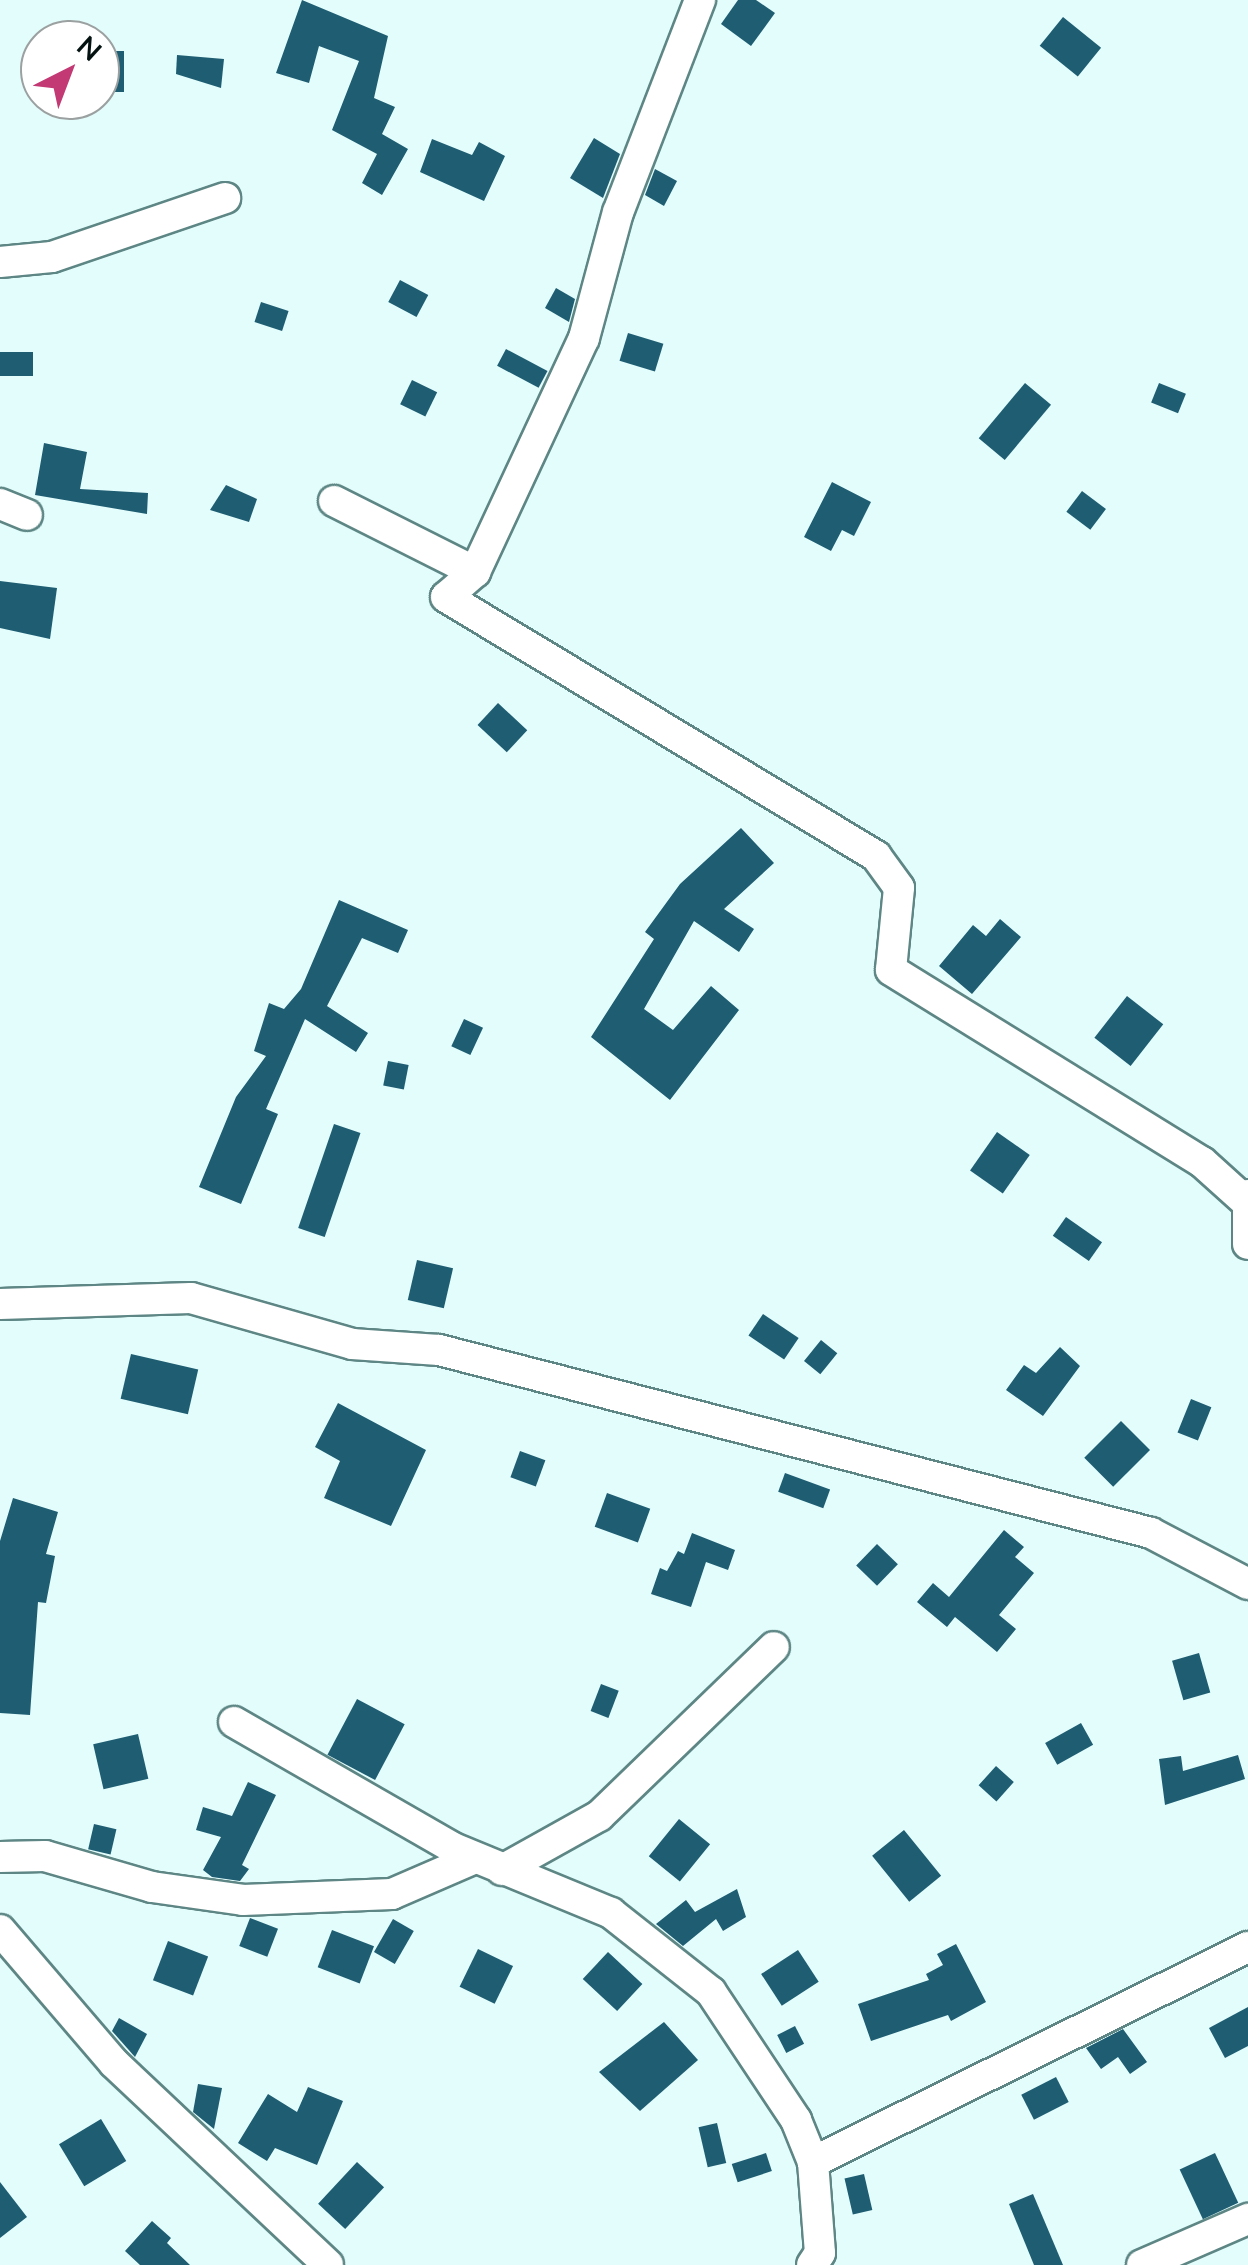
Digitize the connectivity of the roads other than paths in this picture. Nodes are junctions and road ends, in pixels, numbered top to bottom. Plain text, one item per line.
1 (700, 0) edge
2 (226, 198) dead end
3 (0, 262) edge
4 (334, 502) dead end
5 (475, 572) junction
6 (1246, 1197) edge
7 (1248, 1244) edge
8 (0, 1304) edge
9 (1248, 1584) edge
10 (774, 1647) dead end
11 (234, 1722) dead end
12 (0, 1856) edge
13 (489, 1864) junction
14 (0, 1930) edge
15 (1248, 1948) edge
16 (813, 2162) junction
17 (1248, 2219) edge
18 (819, 2261) edge
19 (328, 2265) edge
20 (1142, 2265) edge

1 - 5 street
2 - 3 street
4 - 5 street
5 - 6 street
6 - 7 street
8 - 9 street
10 - 13 street
11 - 13 street
12 - 13 street
13 - 16 street
14 - 19 street
15 - 16 street
16 - 18 street
17 - 20 street

